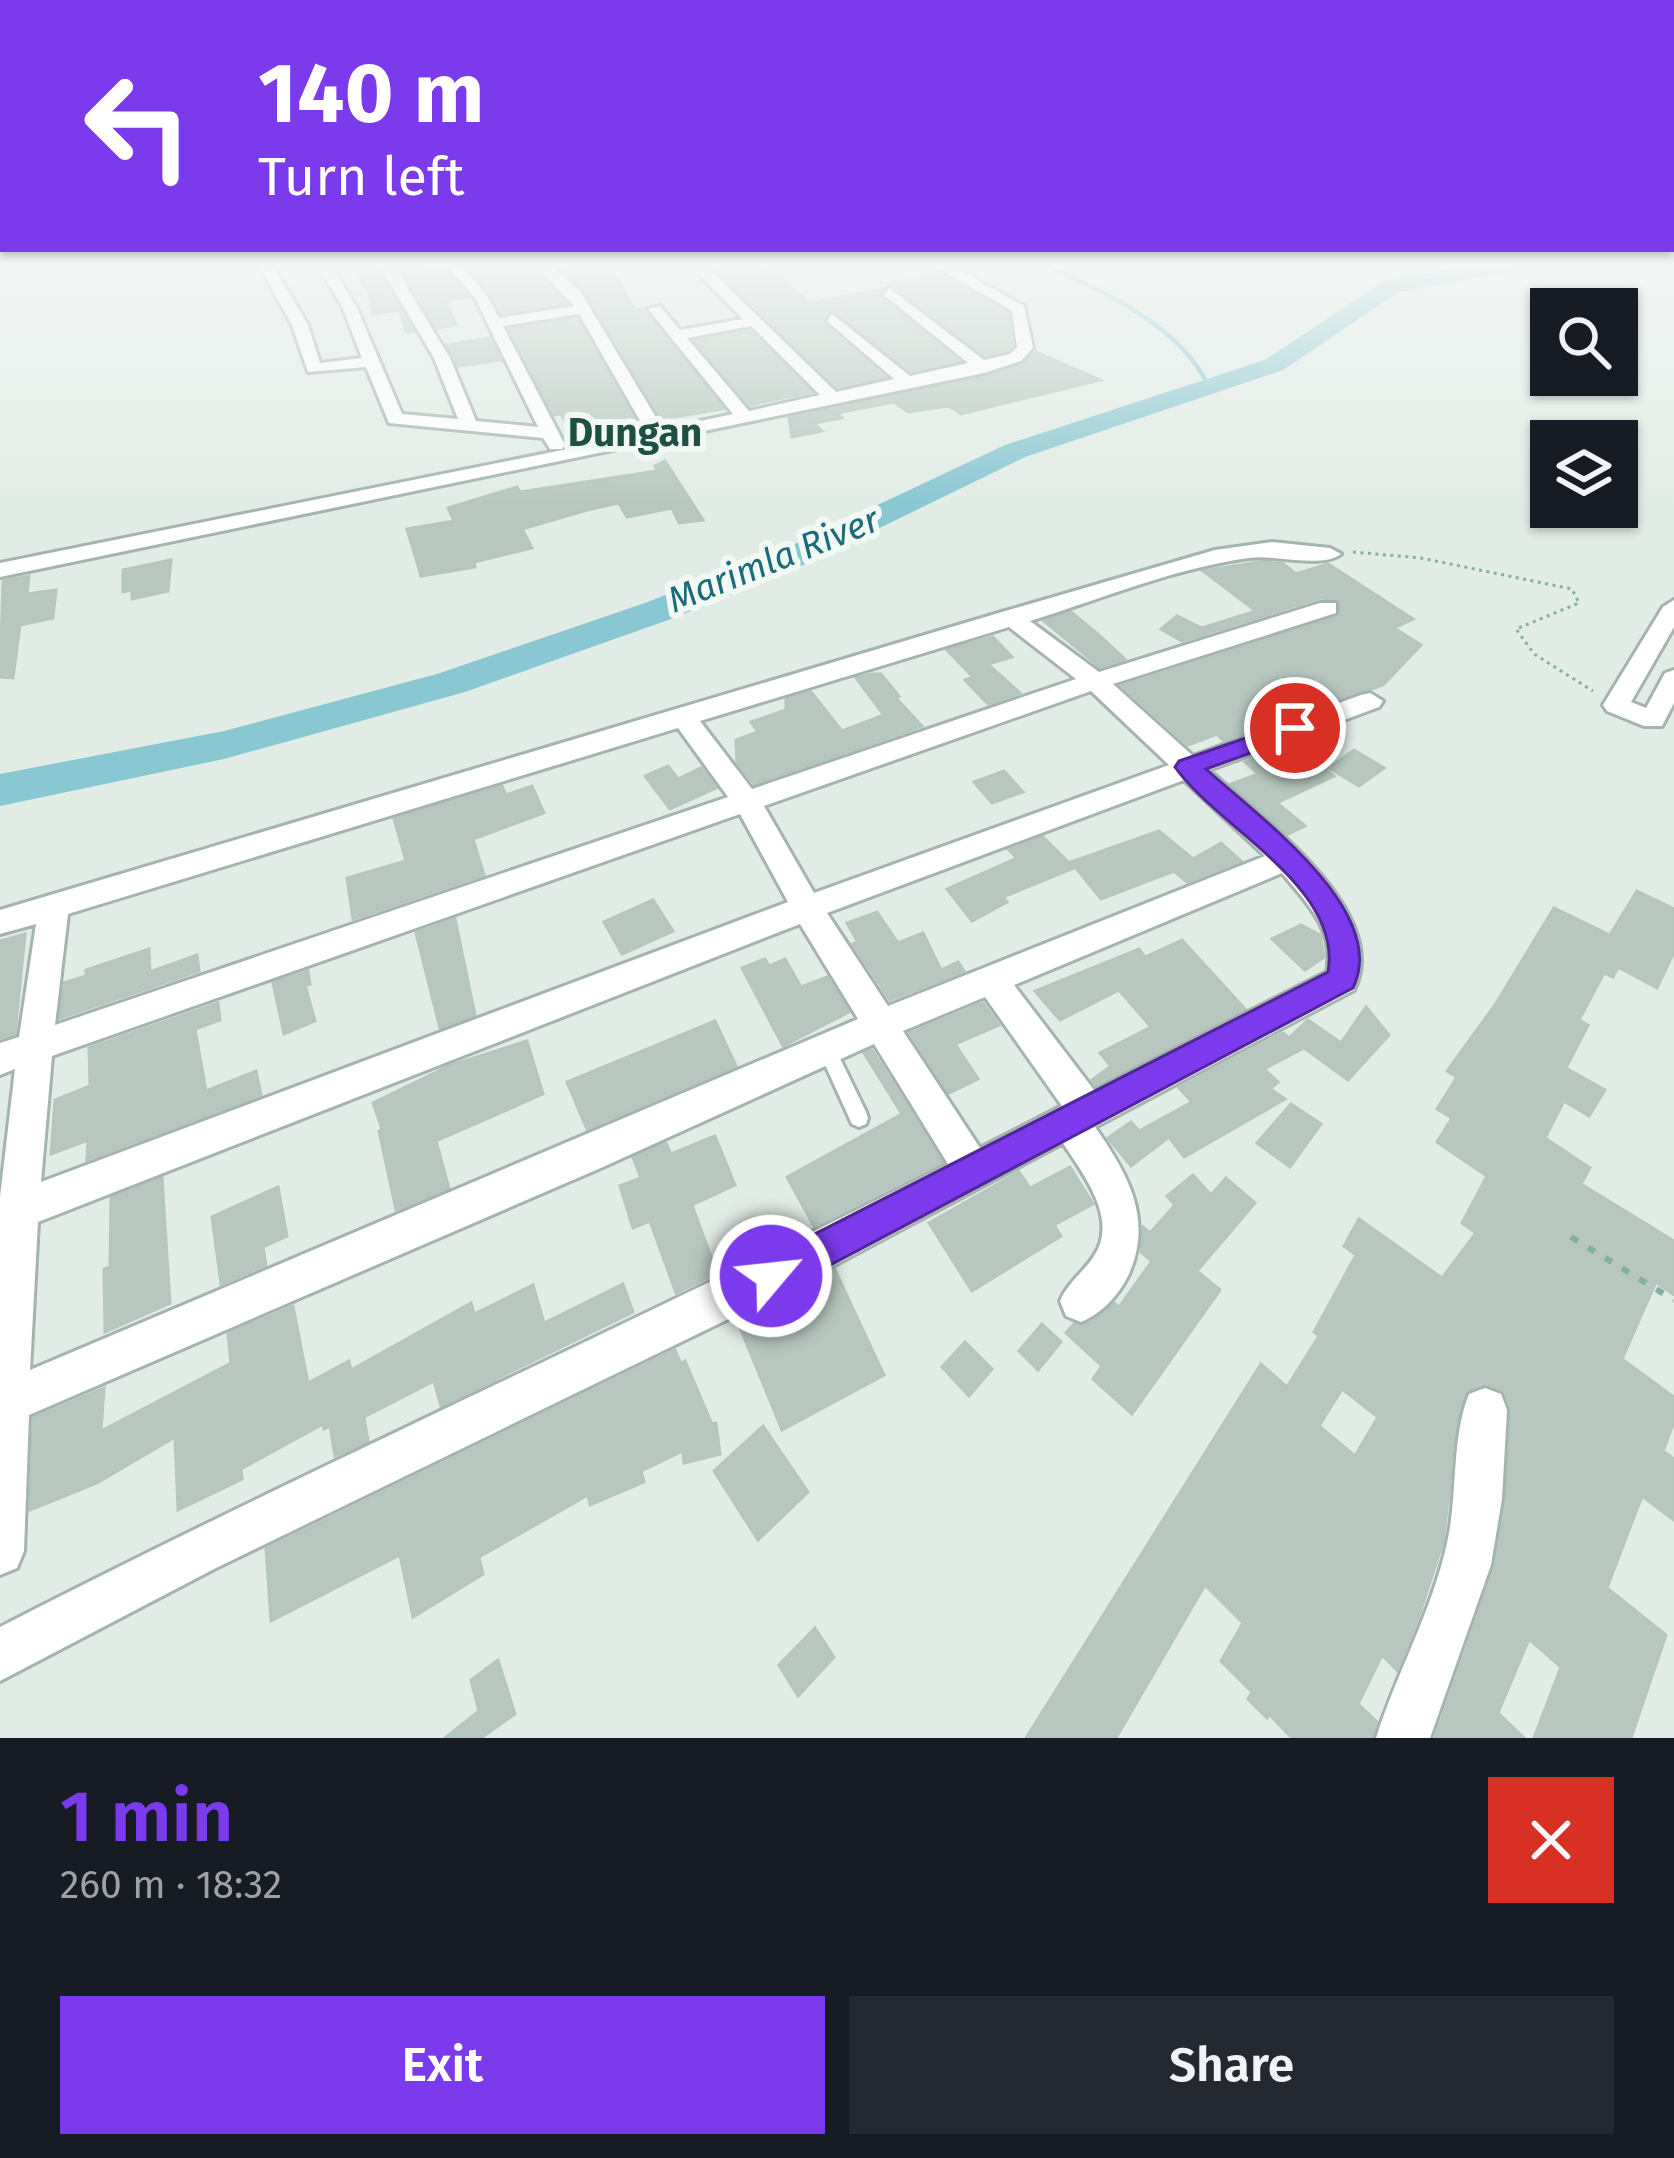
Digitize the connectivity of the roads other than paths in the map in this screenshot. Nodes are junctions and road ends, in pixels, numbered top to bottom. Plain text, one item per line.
1 (306, 345) edge
2 (366, 345) edge
3 (434, 345) edge
4 (504, 345) edge
5 (604, 345) edge
6 (685, 345) edge
7 (778, 345) edge
8 (863, 345) edge
9 (955, 345) edge
10 (1024, 345) edge
11 (373, 361) junction
12 (984, 368) junction
13 (908, 384) junction
14 (834, 400) junction
15 (746, 418) junction
16 (469, 426) junction
17 (548, 433) junction
18 (658, 437) junction
19 (565, 457) junction
20 (1330, 554) road end
21 (0, 570) edge
22 (1674, 607) edge
23 (1328, 608) dead end
24 (1010, 617) junction
25 (1674, 678) edge
26 (1095, 681) junction
27 (1370, 701) dead end
28 (683, 716) junction
29 (1187, 767) junction
30 (746, 800) junction
31 (1287, 859) junction
32 (54, 905) junction
33 (807, 908) junction
34 (0, 922) edge
35 (992, 980) junction
36 (882, 1024) junction
37 (827, 1049) junction
38 (16, 1054) edge
39 (1078, 1116) junction
40 (859, 1118) dead end
41 (973, 1171) junction
42 (10, 1213) edge
43 (1082, 1301) dead end
44 (3, 1404) edge
45 (1485, 1410) dead end
46 (0, 1551) edge
47 (0, 1655) edge
48 (1403, 1738) edge

1 - 11 street
2 - 11 street
3 - 16 street
4 - 17 street
5 - 18 street
6 - 15 street
7 - 14 street
8 - 13 street
9 - 12 street
10 - 12 street
11 - 16 street
12 - 13 street
13 - 14 street
14 - 15 street
15 - 18 street
16 - 17 street
17 - 19 street
18 - 19 street
19 - 21 street
20 - 24 street
22 - 25 street
23 - 26 street
24 - 26 street
24 - 28 street
26 - 29 street
26 - 30 street
27 - 29 street
28 - 30 street
28 - 32 street
29 - 31 street
29 - 33 street
30 - 33 street
30 - 38 street
31 - 35 street
31 - 39 street
32 - 34 street
32 - 38 street
33 - 36 street
33 - 42 street
35 - 36 street
35 - 39 street
36 - 37 street
36 - 41 street
37 - 40 lane
37 - 44 street
38 - 42 street
39 - 41 street
39 - 43 street
41 - 47 street
42 - 44 street
44 - 46 street
45 - 48 street

